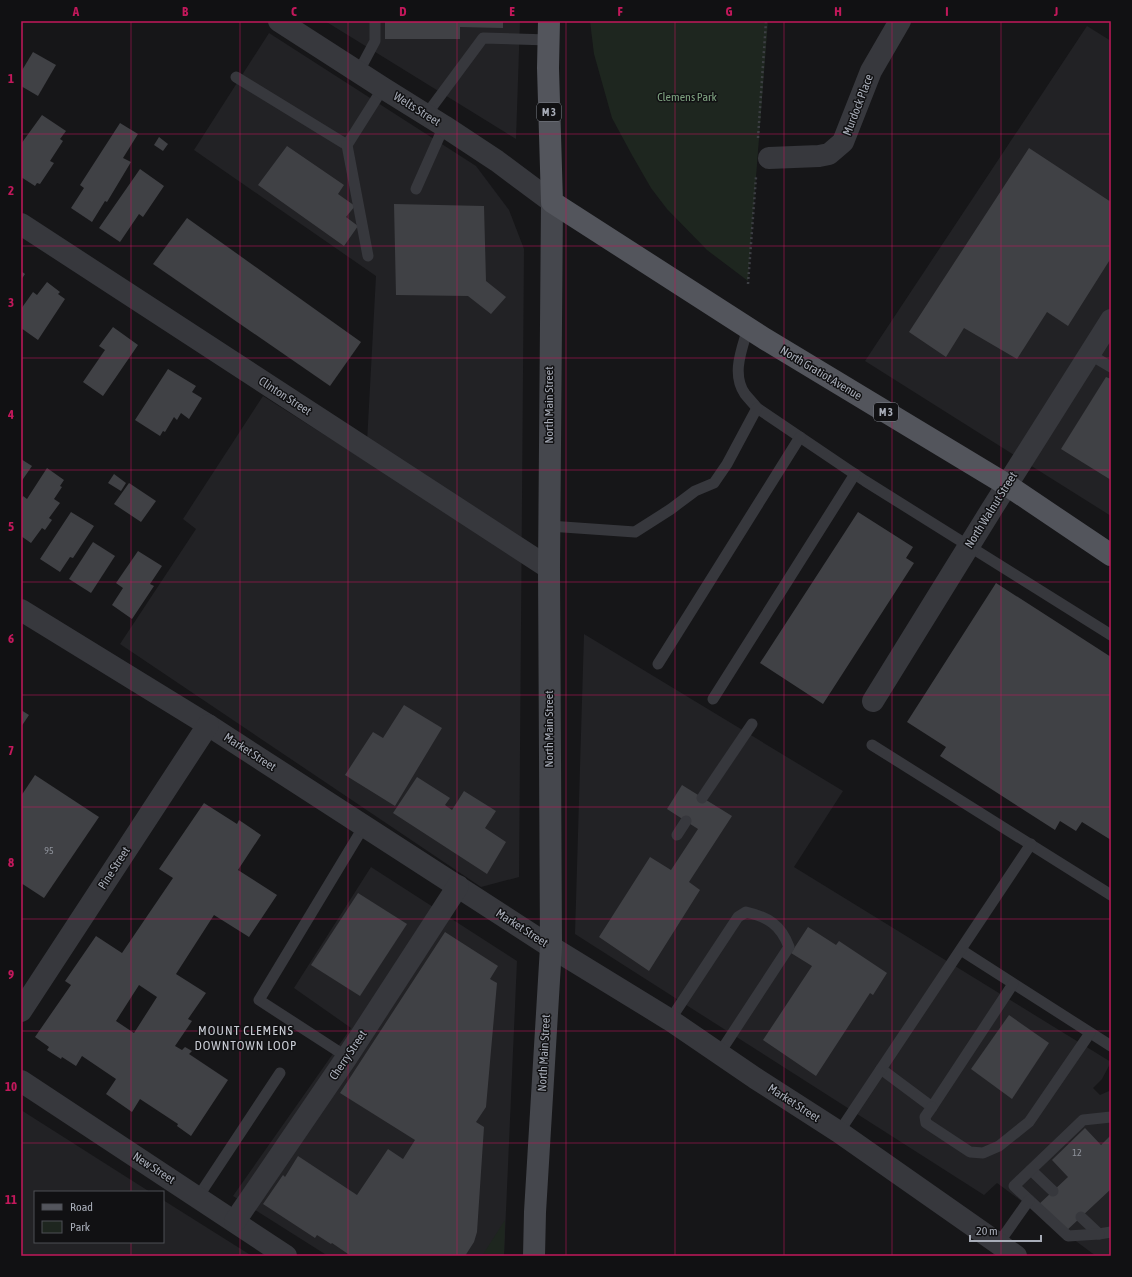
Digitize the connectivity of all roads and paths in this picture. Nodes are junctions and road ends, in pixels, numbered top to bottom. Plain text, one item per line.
1 (279, 21) edge
2 (375, 21) edge
3 (900, 21) edge
4 (549, 30) edge
5 (358, 73) junction
6 (236, 77) dead end
7 (382, 88) junction
8 (435, 120) junction
9 (347, 145) junction
10 (769, 158) dead end
11 (416, 189) dead end
12 (552, 202) junction
13 (21, 224) edge
14 (368, 256) dead end
15 (1111, 320) edge
16 (748, 328) junction
17 (1089, 354) junction
18 (1111, 367) edge
19 (758, 408) junction
20 (800, 437) junction
21 (855, 474) junction
22 (1007, 485) junction
23 (549, 526) junction
24 (969, 546) junction
25 (1111, 554) edge
26 (548, 568) junction
27 (21, 610) edge
28 (1111, 635) edge
29 (658, 664) dead end
30 (713, 699) dead end
31 (873, 701) dead end
32 (752, 724) dead end
33 (208, 725) junction
34 (872, 745) dead end
35 (702, 798) dead end
36 (686, 821) dead end
37 (364, 826) junction
38 (677, 835) dead end
39 (1031, 844) junction
40 (458, 886) junction
41 (1111, 895) edge
42 (551, 947) junction
43 (961, 950) junction
44 (1013, 984) junction
45 (21, 1011) edge
46 (670, 1020) junction
47 (1090, 1033) junction
48 (1111, 1046) edge
49 (719, 1054) junction
50 (347, 1057) junction
51 (882, 1069) junction
52 (280, 1073) dead end
53 (21, 1081) edge
54 (932, 1107) junction
55 (1107, 1117) edge
56 (1111, 1127) edge
57 (839, 1132) junction
58 (1031, 1170) junction
59 (1053, 1191) dead end
60 (198, 1197) junction
61 (1029, 1200) junction
62 (1081, 1217) dead end
63 (235, 1221) junction
64 (1111, 1232) edge
65 (1098, 1234) junction
66 (998, 1244) junction
67 (286, 1256) edge
68 (534, 1256) edge
69 (1016, 1256) edge

1 - 5 street, Welts Street
2 - 5 lane
3 - 10 street, Murdock Place
4 - 8 lane
4 - 12 main road, M 3
5 - 7 street, Welts Street
6 - 9 lane
7 - 8 street, Welts Street
7 - 9 lane
8 - 11 lane
8 - 12 street, Welts Street
9 - 14 lane
12 - 16 main road, North Gratiot Avenue / M 3
12 - 23 main road, North Main Street
13 - 26 street, Clinton Street
15 - 17 street, North Walnut Street
16 - 19 lane
16 - 22 main road, North Gratiot Avenue / M 3
17 - 18 lane
17 - 22 street, North Walnut Street
19 - 20 lane
19 - 23 lane
20 - 21 lane
20 - 29 lane
21 - 24 lane
21 - 30 lane
22 - 24 street, North Walnut Street
22 - 25 main road, North Gratiot Avenue / M 3
23 - 26 main road, North Main Street
24 - 28 lane
24 - 31 street, North Walnut Street
26 - 42 main road, North Main Street
27 - 33 street, Market Street
32 - 35 lane
33 - 37 street, Market Street
33 - 45 street, Pine Street
34 - 39 lane
36 - 38 lane
37 - 40 street, Market Street
37 - 50 lane
39 - 41 lane
39 - 43 lane
40 - 42 street, Market Street
40 - 50 street, Cherry Street
42 - 46 street, Market Street
42 - 68 main road, North Main Street
43 - 44 lane
43 - 51 lane
44 - 47 lane
44 - 54 lane
46 - 49 street, Market Street
46 - 49 lane
47 - 48 lane
47 - 54 lane
49 - 57 street, Market Street
50 - 63 street, Cherry Street
51 - 54 lane
51 - 57 lane
52 - 60 lane
53 - 60 street, New Street
55 - 56 lane
55 - 58 lane
57 - 66 street, Market Street
58 - 59 lane
58 - 61 lane
60 - 63 street, New Street
61 - 65 lane
61 - 66 lane
62 - 65 lane
63 - 67 street, New Street
64 - 65 lane
66 - 69 street, Market Street

